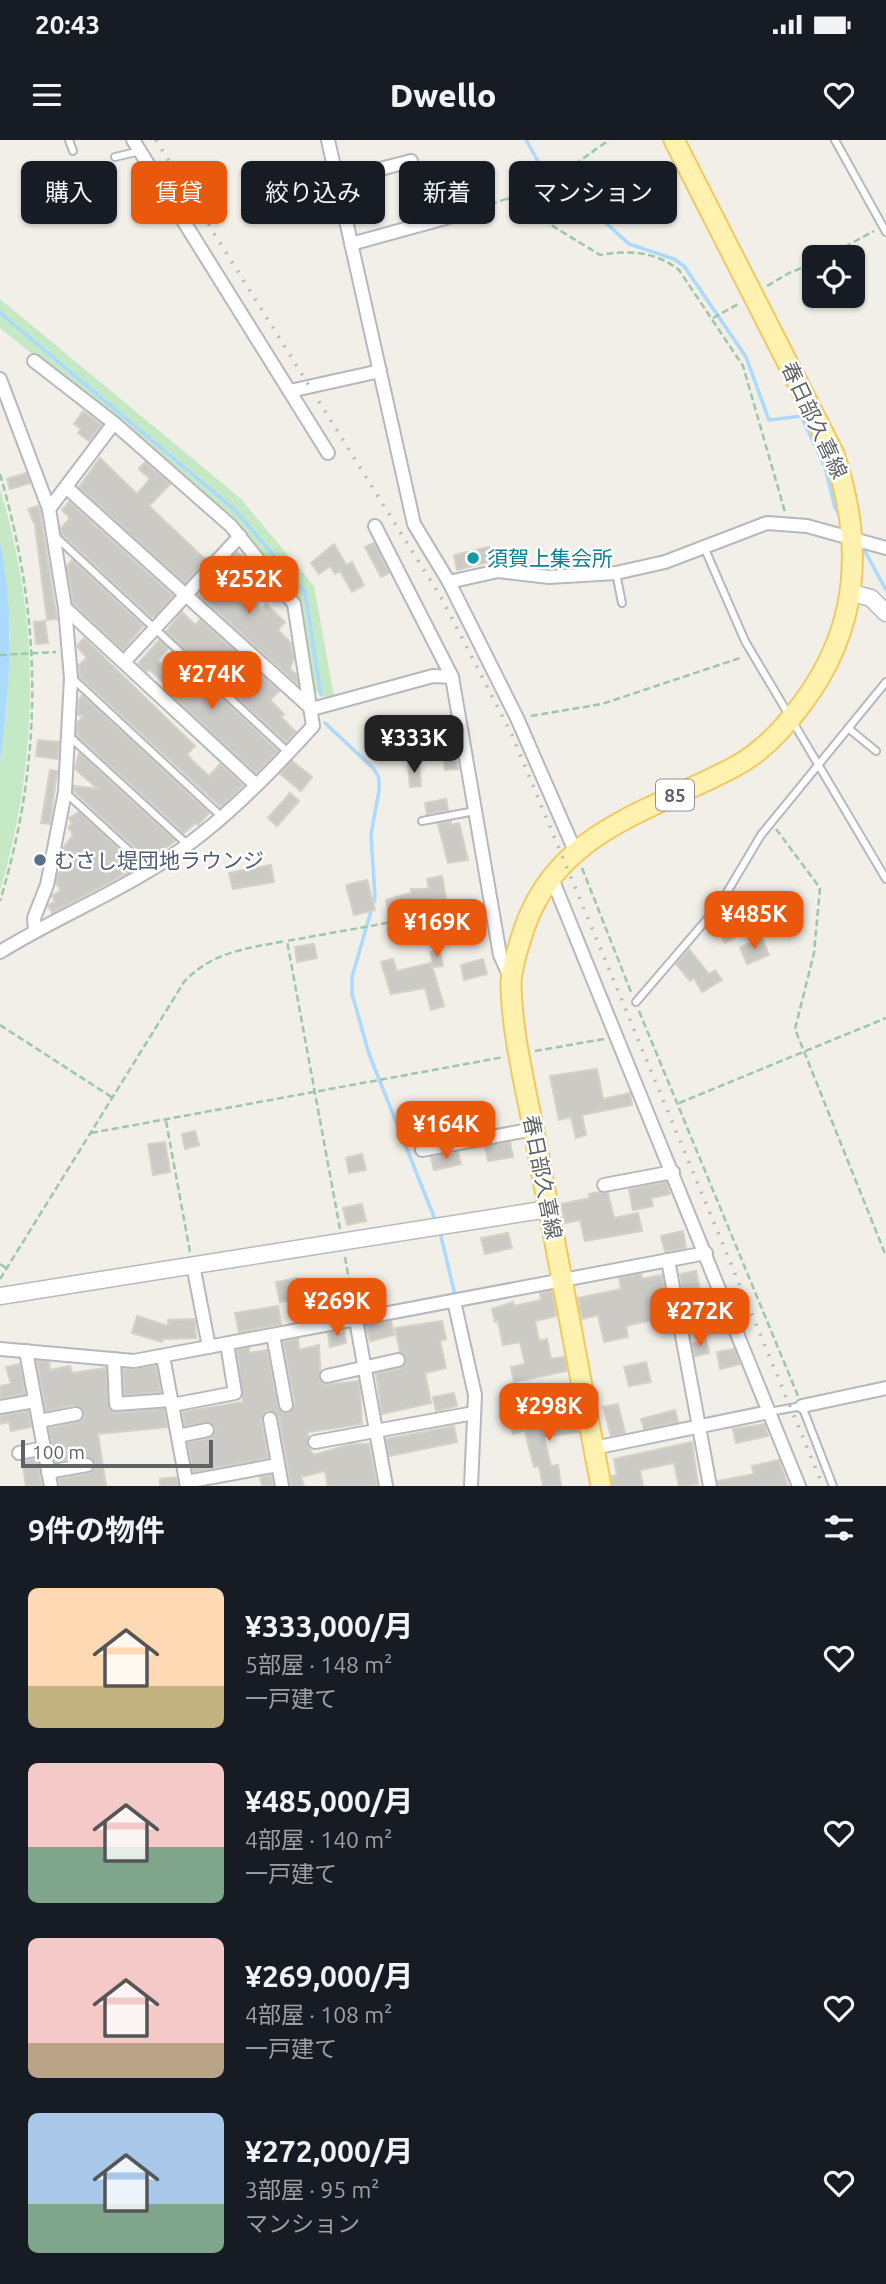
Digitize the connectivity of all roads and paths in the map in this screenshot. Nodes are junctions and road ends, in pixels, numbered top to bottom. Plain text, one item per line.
1 (69, 140) edge
2 (328, 140) edge
3 (609, 140) edge
4 (674, 140) edge
5 (835, 140) edge
6 (137, 146) edge
7 (73, 151) dead end
8 (115, 157) dead end
9 (333, 161) edge
10 (508, 198) junction
11 (495, 202) edge
12 (347, 224) edge
13 (424, 224) edge
14 (884, 229) edge
15 (351, 243) junction
16 (851, 245) edge
17 (34, 360) dead end
18 (380, 371) junction
19 (0, 379) edge
20 (290, 391) junction
21 (114, 423) junction
22 (328, 453) dead end
23 (0, 474) edge
24 (66, 487) junction
25 (49, 509) junction
26 (788, 522) junction
27 (375, 526) dead end
28 (55, 536) junction
29 (240, 536) junction
30 (854, 541) junction
31 (704, 547) junction
32 (886, 548) edge
33 (616, 573) junction
34 (449, 582) junction
35 (852, 593) junction
36 (185, 595) junction
37 (622, 603) dead end
38 (65, 608) junction
39 (886, 613) edge
40 (154, 627) junction
41 (59, 652) dead end
42 (30, 654) junction
43 (753, 654) junction
44 (0, 655) edge
45 (124, 662) junction
46 (452, 677) junction
47 (71, 678) junction
48 (886, 682) edge
49 (312, 709) junction
50 (517, 718) junction
51 (791, 718) junction
52 (848, 728) junction
53 (69, 736) junction
54 (876, 751) dead end
55 (289, 753) junction
56 (819, 764) junction
57 (256, 785) junction
58 (65, 792) junction
59 (475, 811) junction
60 (222, 817) junction
61 (422, 821) dead end
62 (771, 822) junction
63 (187, 844) junction
64 (575, 850) junction
65 (150, 870) junction
66 (551, 876) junction
67 (886, 880) edge
68 (0, 901) edge
69 (491, 904) junction
70 (35, 930) junction
71 (287, 941) junction
72 (0, 952) edge
73 (511, 980) junction
74 (636, 1002) junction
75 (886, 1018) edge
76 (0, 1025) edge
77 (618, 1037) junction
78 (803, 1052) junction
79 (520, 1054) junction
80 (313, 1093) junction
81 (113, 1098) junction
82 (679, 1103) junction
83 (166, 1121) junction
84 (534, 1129) junction
85 (91, 1133) junction
86 (422, 1150) dead end
87 (673, 1172) junction
88 (604, 1185) dead end
89 (548, 1209) junction
90 (343, 1241) junction
91 (706, 1253) junction
92 (886, 1256) edge
93 (668, 1260) junction
94 (0, 1264) edge
95 (193, 1265) junction
96 (6, 1268) junction
97 (0, 1279) edge
98 (562, 1281) junction
99 (0, 1296) edge
100 (454, 1301) junction
101 (356, 1320) junction
102 (273, 1335) junction
103 (227, 1344) junction
104 (209, 1347) junction
105 (0, 1349) edge
106 (26, 1351) junction
107 (163, 1356) junction
108 (114, 1359) junction
109 (398, 1360) dead end
110 (365, 1368) junction
111 (327, 1376) dead end
112 (886, 1388) edge
113 (35, 1401) junction
114 (172, 1403) junction
115 (286, 1405) dead end
116 (802, 1406) junction
117 (0, 1407) edge
118 (769, 1412) junction
119 (474, 1413) junction
120 (76, 1414) dead end
121 (270, 1419) dead end
122 (39, 1421) junction
123 (699, 1427) junction
124 (207, 1430) dead end
125 (376, 1431) junction
126 (178, 1436) junction
127 (315, 1442) dead end
128 (44, 1448) junction
129 (594, 1448) junction
130 (19, 1453) dead end
131 (87, 1465) dead end
132 (278, 1465) junction
133 (48, 1472) junction
134 (187, 1484) edge
135 (51, 1486) edge
136 (282, 1486) edge
137 (386, 1486) edge
138 (471, 1486) edge
139 (601, 1486) edge
140 (710, 1486) edge
141 (799, 1486) edge
142 (833, 1486) edge

1 - 7 lane
2 - 9 street
3 - 10 path
4 - 30 main road, 春日部久喜線 / 85
5 - 14 lane
6 - 8 lane
6 - 20 street
10 - 11 path
10 - 26 path
12 - 15 street
13 - 15 street
14 - 16 path
15 - 18 street
17 - 21 street
18 - 20 street
18 - 34 street
19 - 25 street
20 - 22 street
21 - 24 street
21 - 29 street
23 - 42 path
24 - 25 street
24 - 36 street
25 - 28 street
26 - 30 street
26 - 31 street
27 - 46 street
28 - 38 street
28 - 40 lane
29 - 36 street
29 - 49 street
30 - 32 street
30 - 35 main road, 春日部久喜線 / 85
31 - 33 street
31 - 43 lane
33 - 34 street
33 - 37 lane
34 - 50 street
35 - 39 street
35 - 51 main road, 春日部久喜線 / 85
36 - 40 street
36 - 49 street
38 - 45 street
38 - 47 street
40 - 45 street
40 - 55 lane
41 - 42 path
42 - 44 path
42 - 68 path
43 - 50 path
43 - 51 lane
45 - 57 street
46 - 49 street
46 - 59 street
47 - 53 street
47 - 60 lane
48 - 52 lane
49 - 55 street
50 - 64 street
51 - 56 lane
51 - 64 main road, 春日部久喜線 / 85
52 - 54 lane
52 - 56 lane
53 - 58 street
53 - 63 lane
55 - 57 street
56 - 62 lane
56 - 67 lane
57 - 60 street
58 - 65 lane
58 - 70 street
59 - 61 lane
59 - 69 street
60 - 63 street
62 - 74 lane
62 - 78 path
63 - 65 street
64 - 66 main road, 春日部久喜線 / 85
64 - 74 path
65 - 70 street
66 - 73 main road, 春日部久喜線 / 85
66 - 77 street
69 - 71 path
69 - 73 street
70 - 72 street
71 - 80 path
71 - 81 path
73 - 79 main road, 春日部久喜線 / 85
74 - 82 path
75 - 78 path
76 - 81 path
77 - 79 path
77 - 87 street
78 - 82 path
78 - 92 path
79 - 80 path
79 - 84 main road, 春日部久喜線 / 85
80 - 83 path
80 - 90 path
81 - 85 path
82 - 116 path
83 - 85 path
83 - 95 path
84 - 86 street
84 - 89 main road, 春日部久喜線 / 85
85 - 96 path
87 - 88 street
87 - 91 street
89 - 90 street
89 - 98 main road, 春日部久喜線 / 85
90 - 95 street
90 - 101 path
91 - 93 street
91 - 118 street
93 - 98 street
93 - 123 street
94 - 96 path
95 - 99 street
95 - 104 street
96 - 97 path
98 - 100 street
98 - 129 main road, 春日部久喜線 / 85
100 - 101 street
100 - 119 street
101 - 102 street
101 - 110 street
102 - 103 street
102 - 115 street
103 - 104 street
103 - 114 street
104 - 107 street
105 - 106 street
106 - 108 street
106 - 113 street
107 - 108 street
107 - 114 street
108 - 114 street
109 - 110 street
110 - 111 street
110 - 125 street
112 - 116 street
113 - 117 street
113 - 122 street
114 - 126 street
116 - 118 lane
116 - 142 lane
118 - 123 street
118 - 141 street
119 - 125 street
119 - 138 street
120 - 122 street
121 - 132 street
122 - 128 street
123 - 129 street
123 - 140 street
124 - 126 street
125 - 127 street
125 - 137 street
126 - 134 street
128 - 130 street
128 - 133 street
129 - 139 main road, 春日部久喜線 / 85
131 - 133 street
132 - 134 street
132 - 136 street
133 - 135 street

